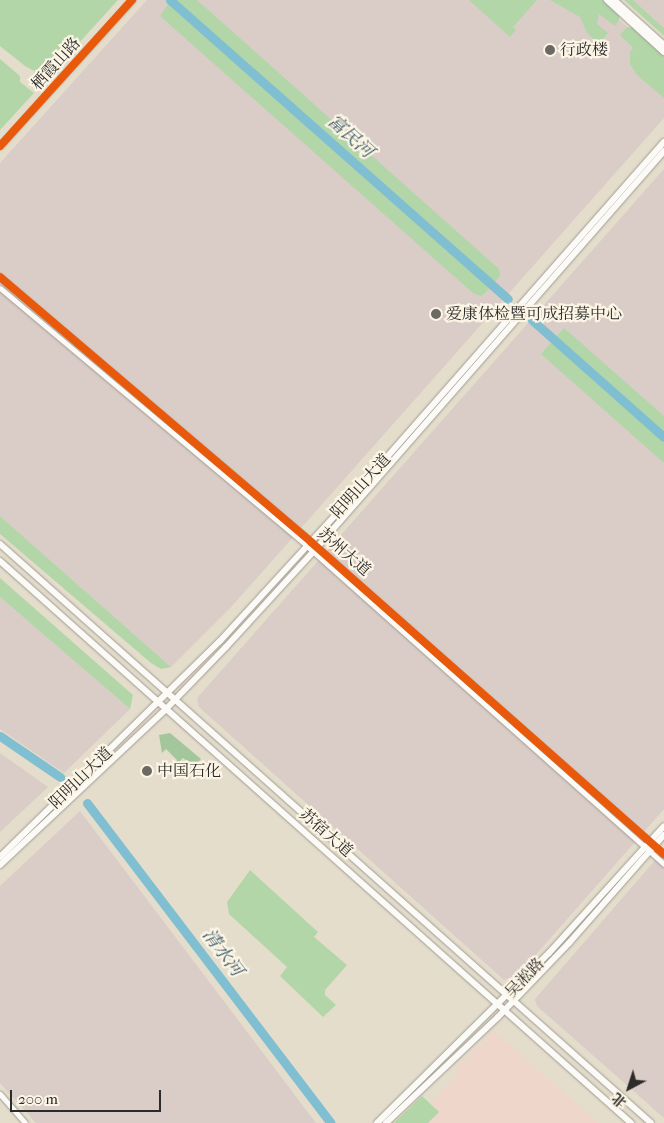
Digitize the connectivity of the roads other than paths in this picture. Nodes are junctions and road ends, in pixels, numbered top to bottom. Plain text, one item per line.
1 (132, 0) edge
2 (607, 0) edge
3 (614, 0) edge
4 (664, 45) edge
5 (664, 52) edge
6 (664, 142) edge
7 (0, 146) edge
8 (664, 151) edge
9 (0, 277) edge
10 (0, 288) edge
11 (0, 544) edge
12 (309, 544) junction
13 (315, 550) junction
14 (0, 561) edge
15 (170, 693) junction
16 (176, 699) junction
17 (160, 702) junction
18 (167, 708) junction
19 (664, 826) edge
20 (664, 835) edge
21 (650, 846) junction
22 (664, 854) edge
23 (0, 857) edge
24 (664, 864) edge
25 (0, 865) edge
26 (509, 995) junction
27 (514, 1000) junction
28 (497, 1007) junction
29 (503, 1012) junction
30 (0, 1094) edge
31 (26, 1123) edge
32 (377, 1123) edge
33 (386, 1123) edge
34 (631, 1123) edge
35 (650, 1123) edge

1 - 7 street, 栖霞山路
2 - 5 main road
3 - 4 main road
6 - 12 main road, 阳明山大道
8 - 13 main road, 阳明山大道
9 - 12 street, 苏州大道
10 - 12 street, 苏州大道
11 - 15 main road, 苏宿大道
12 - 13 street, 苏州大道
12 - 15 main road, 阳明山大道
13 - 16 main road, 阳明山大道
13 - 21 street, 苏州大道
14 - 17 main road, 苏宿大道
15 - 16 main road, 苏宿大道
15 - 17 main road, 阳明山大道
16 - 18 main road, 阳明山大道
16 - 26 main road, 苏宿大道
17 - 18 main road, 苏宿大道
17 - 23 main road, 阳明山大道
18 - 25 main road, 阳明山大道
18 - 28 main road, 苏宿大道
19 - 21 main road, 吴淞路
20 - 21 main road, 吴淞路
21 - 22 street, 苏州大道
21 - 24 street, 苏州大道
21 - 26 main road, 吴淞路
21 - 27 main road, 吴淞路
26 - 27 main road, 苏宿大道
26 - 28 main road, 吴淞路
27 - 29 main road, 吴淞路
27 - 35 main road, 苏宿大道
28 - 29 main road, 苏宿大道
28 - 32 main road, 吴淞路
29 - 33 main road, 吴淞路
29 - 34 main road, 苏宿大道
30 - 31 street

